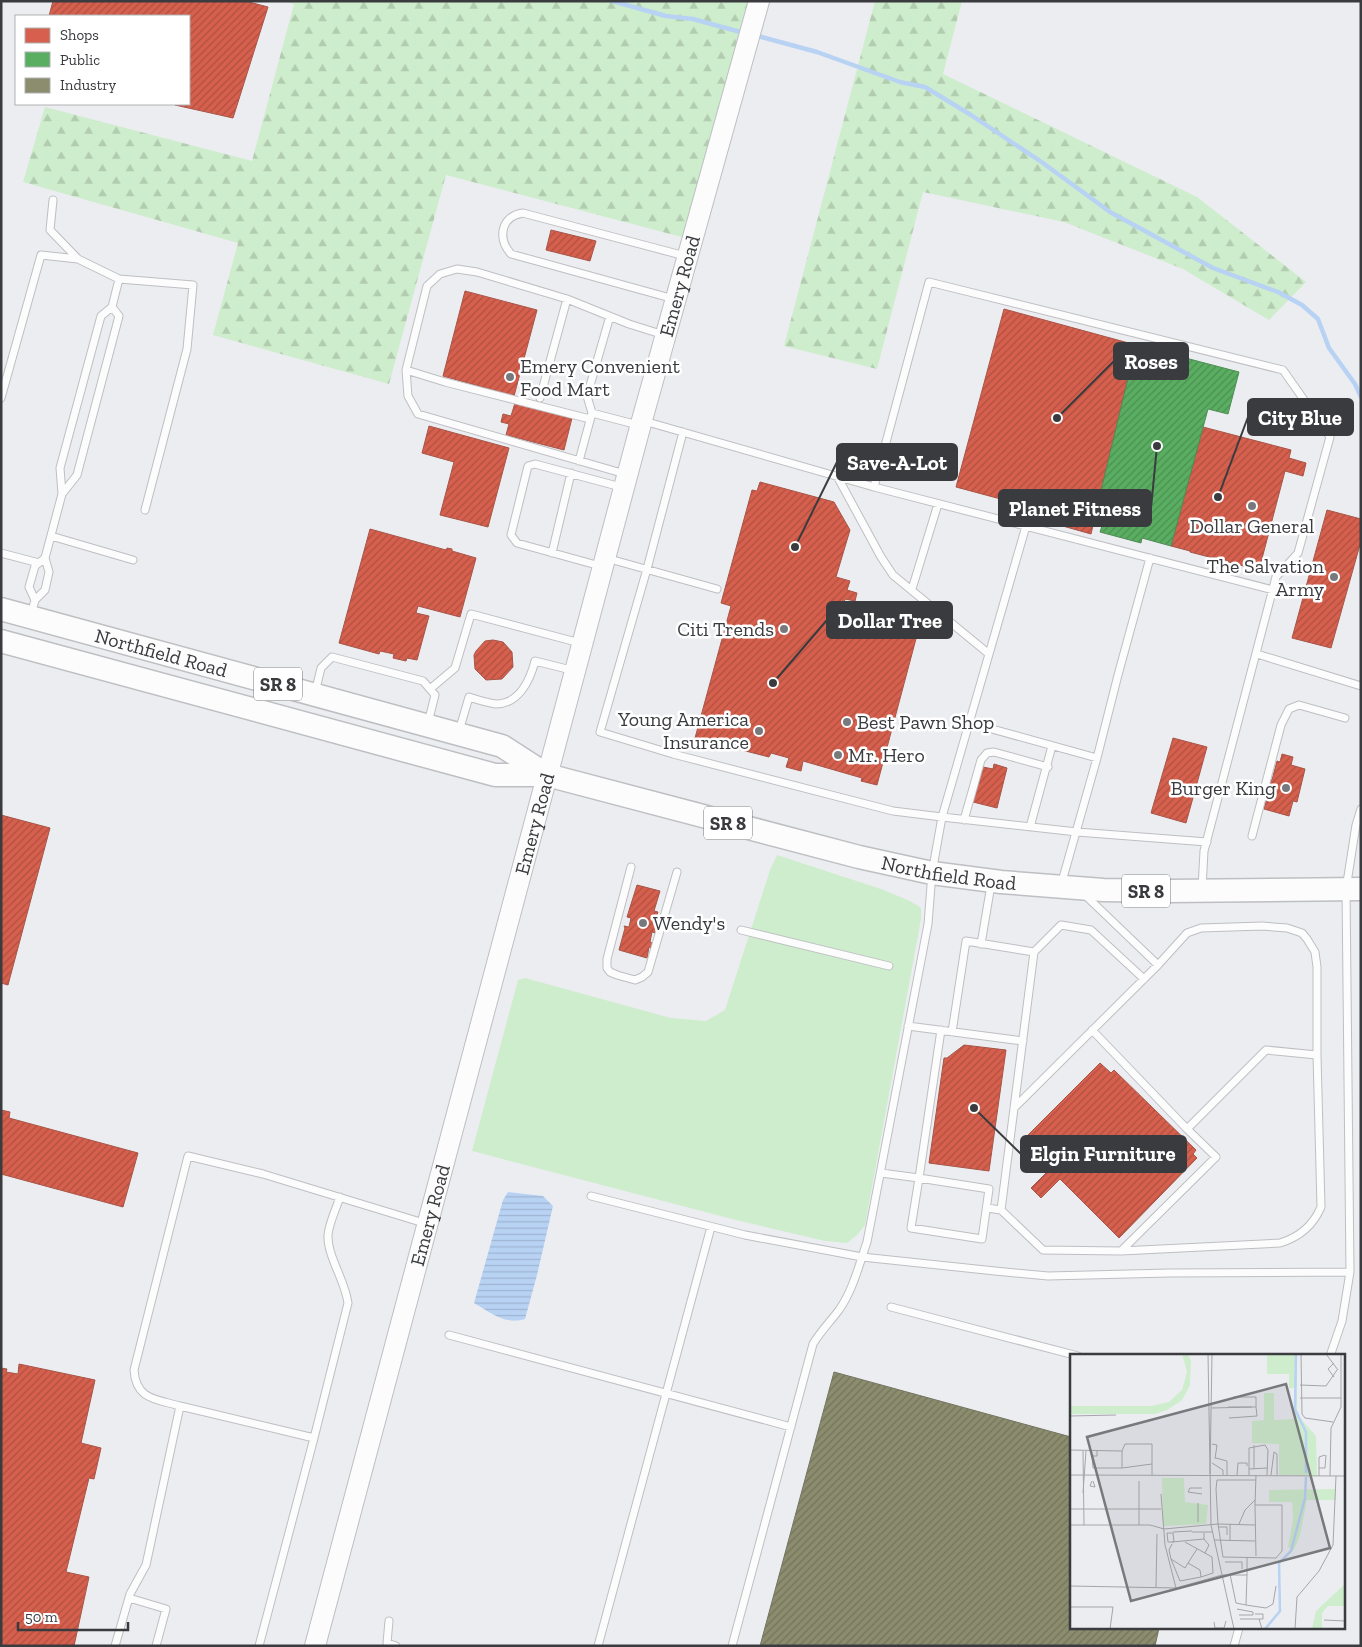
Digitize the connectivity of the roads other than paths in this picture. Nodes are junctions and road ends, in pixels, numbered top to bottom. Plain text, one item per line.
1 (759, 1) edge
2 (53, 200) dead end
3 (688, 257) junction
4 (78, 259) junction
5 (119, 279) junction
6 (567, 299) junction
7 (676, 299) junction
8 (112, 307) junction
9 (610, 316) junction
10 (666, 335) junction
11 (406, 370) junction
12 (1, 398) edge
13 (540, 398) dead end
14 (591, 416) junction
15 (642, 423) junction
16 (683, 432) junction
17 (579, 461) junction
18 (571, 473) junction
19 (837, 476) junction
20 (626, 482) junction
21 (874, 487) junction
22 (62, 494) junction
23 (938, 504) junction
24 (145, 510) dead end
25 (1026, 526) junction
26 (51, 536) junction
27 (1, 553) edge
28 (552, 553) junction
29 (1150, 558) junction
30 (42, 560) junction
31 (132, 560) dead end
32 (604, 562) junction
33 (647, 569) junction
34 (717, 589) dead end
35 (912, 589) junction
36 (1273, 590) junction
37 (33, 608) junction
38 (1, 609) edge
39 (1, 641) edge
40 (582, 644) junction
41 (23, 647) junction
42 (989, 654) junction
43 (1257, 654) junction
44 (575, 671) junction
45 (1361, 686) edge
46 (430, 689) junction
47 (310, 693) junction
48 (1345, 718) dead end
49 (298, 722) junction
50 (970, 723) junction
51 (427, 725) junction
52 (458, 734) junction
53 (1052, 746) junction
54 (1097, 758) junction
55 (1048, 767) junction
56 (548, 774) junction
57 (1361, 809) edge
58 (942, 817) junction
59 (964, 820) junction
60 (1358, 825) edge
61 (1030, 827) junction
62 (1077, 832) junction
63 (1252, 836) dead end
64 (1207, 842) junction
65 (631, 867) dead end
66 (677, 872) dead end
67 (932, 873) junction
68 (992, 881) junction
69 (1070, 888) junction
70 (1354, 889) edge
71 (1202, 891) junction
72 (741, 930) dead end
73 (981, 944) junction
74 (1034, 952) junction
75 (1158, 965) junction
76 (889, 966) dead end
77 (1144, 979) junction
78 (908, 1026) junction
79 (941, 1030) junction
80 (1092, 1030) junction
81 (952, 1032) junction
82 (1023, 1041) junction
83 (1316, 1055) junction
84 (1014, 1108) junction
85 (1187, 1129) junction
86 (881, 1173) junction
87 (919, 1178) junction
88 (591, 1196) dead end
89 (340, 1197) junction
90 (986, 1208) junction
91 (1001, 1210) junction
92 (428, 1224) junction
93 (711, 1227) junction
94 (1121, 1251) junction
95 (862, 1257) junction
96 (1350, 1272) junction
97 (891, 1306) dead end
98 (449, 1335) dead end
99 (1071, 1354) edge
100 (1331, 1354) edge
101 (667, 1394) junction
102 (180, 1406) junction
103 (791, 1426) junction
104 (314, 1438) junction
105 (129, 1598) junction
106 (389, 1621) dead end
107 (1238, 1630) edge
108 (115, 1646) edge
109 (156, 1646) edge
110 (259, 1646) edge
111 (315, 1646) edge
112 (396, 1646) edge
113 (598, 1646) edge
114 (732, 1646) edge
115 (1234, 1646) edge

1 - 3 main road, Emery Road
2 - 4 lane
3 - 7 main road, Emery Road
3 - 7 lane
4 - 5 lane
4 - 12 lane
5 - 8 lane
5 - 24 lane
6 - 9 lane
6 - 11 lane
6 - 13 lane
7 - 10 main road, Emery Road
8 - 22 lane
8 - 22 lane
9 - 10 lane
9 - 14 lane
10 - 15 main road, Emery Road
11 - 14 lane
11 - 17 lane
14 - 15 lane
14 - 17 lane
15 - 16 lane
15 - 20 main road, Emery Road
16 - 19 lane
16 - 33 lane
17 - 20 lane
18 - 20 lane
18 - 28 lane
18 - 28 lane
19 - 21 lane
19 - 35 lane
20 - 32 main road, Emery Road
21 - 23 lane
21 - 36 lane
22 - 26 lane
23 - 25 lane
23 - 35 lane
25 - 29 lane
25 - 42 lane
26 - 30 lane
26 - 31 lane
27 - 30 lane
28 - 32 lane
29 - 36 lane
29 - 54 lane
30 - 37 lane
30 - 37 lane
32 - 33 lane
32 - 40 main road, Emery Road
33 - 34 lane
33 - 58 lane
35 - 42 lane
36 - 43 lane
37 - 38 main road, Northfield Road / SR 8
37 - 41 main road
37 - 47 main road, Northfield Road / SR 8
39 - 41 main road, Northfield Road / SR 8
40 - 44 main road, Emery Road
40 - 46 lane
41 - 49 main road, Northfield Road / SR 8
42 - 50 lane
43 - 45 lane
43 - 64 lane
44 - 52 lane
44 - 56 main road, Emery Road
46 - 47 lane
46 - 51 lane
47 - 49 main road
47 - 51 main road, Northfield Road / SR 8
48 - 63 lane
49 - 56 main road, Northfield Road / SR 8
50 - 53 lane
50 - 58 lane
51 - 52 main road, Northfield Road / SR 8
52 - 56 main road, Northfield Road / SR 8
53 - 54 lane
53 - 55 lane
54 - 62 lane
55 - 59 lane
55 - 61 lane
56 - 67 main road, Northfield Road / SR 8
56 - 92 main road, Emery Road
57 - 60 lane
58 - 59 lane
58 - 67 lane
59 - 61 lane
60 - 70 lane
61 - 62 lane
62 - 64 lane
62 - 69 lane
64 - 71 lane
65 - 66 lane
67 - 68 main road, Northfield Road / SR 8
67 - 78 lane
68 - 69 main road, Northfield Road / SR 8
68 - 73 lane
69 - 71 main road, Northfield Road / SR 8
69 - 75 lane
70 - 71 main road, Northfield Road / SR 8
70 - 96 lane
72 - 76 lane
73 - 74 lane
73 - 81 lane
74 - 77 lane
74 - 82 lane
75 - 77 lane
75 - 83 lane
77 - 80 lane
78 - 79 lane
78 - 86 lane
79 - 81 lane
79 - 87 lane
80 - 84 lane
80 - 85 lane
81 - 82 lane
82 - 84 lane
83 - 85 lane
83 - 94 lane
84 - 91 lane
85 - 94 lane
86 - 87 lane
86 - 95 lane
87 - 90 lane
87 - 90 lane
88 - 93 lane
89 - 92 lane
89 - 102 lane
89 - 104 lane
90 - 91 lane
91 - 94 lane
92 - 111 main road, Emery Road
93 - 95 lane
93 - 101 lane
95 - 96 lane
95 - 103 lane
96 - 100 lane
97 - 99 lane
98 - 101 lane
101 - 103 lane
101 - 113 lane
102 - 104 lane
102 - 105 lane
103 - 114 lane
104 - 110 lane
105 - 108 lane
105 - 109 lane
106 - 112 lane
107 - 115 lane

